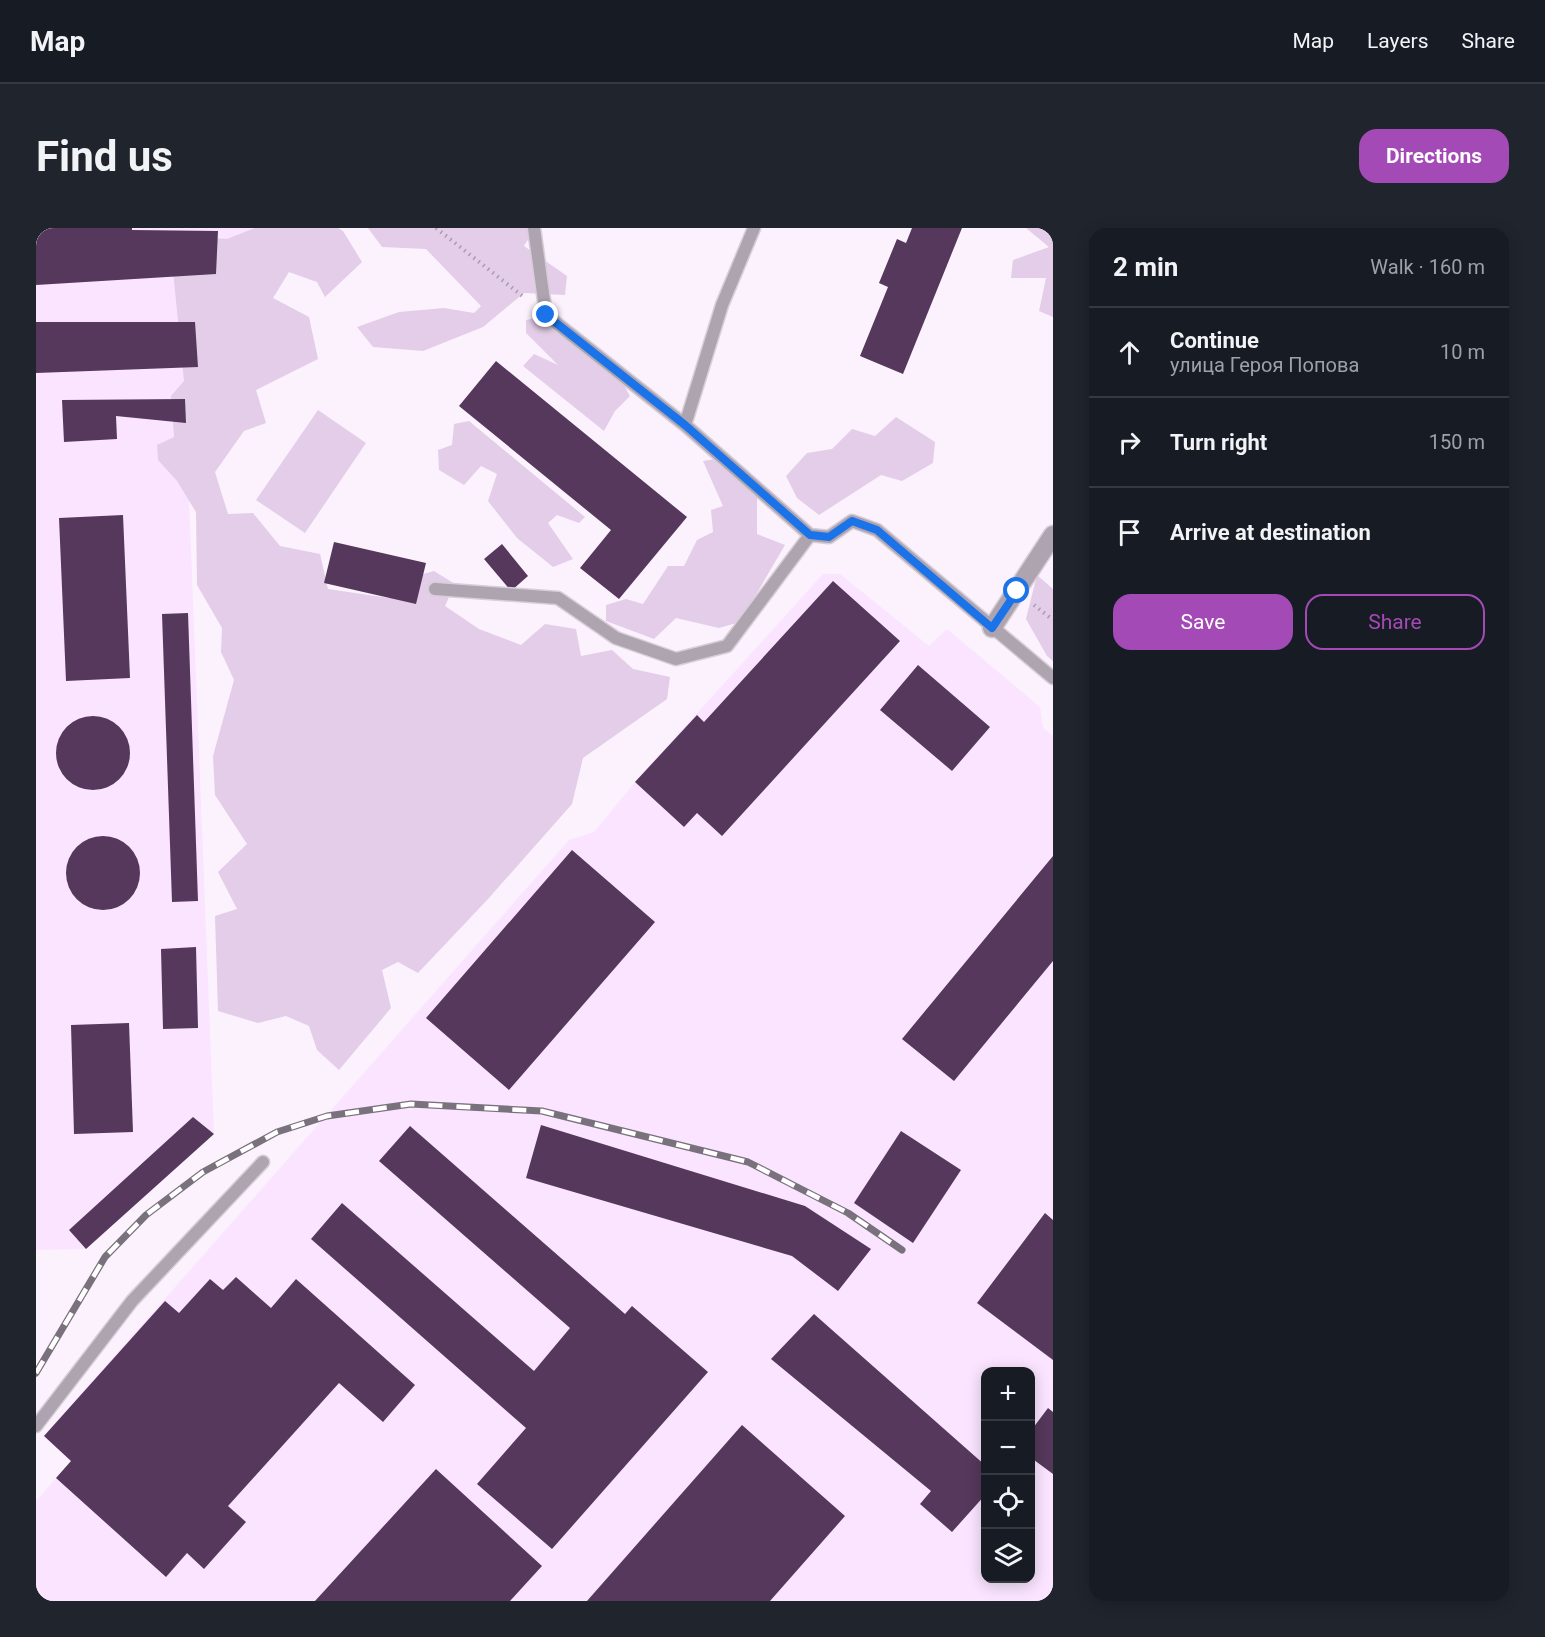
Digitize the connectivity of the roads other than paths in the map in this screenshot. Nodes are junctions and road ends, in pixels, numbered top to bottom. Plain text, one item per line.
1 (534, 228) edge
2 (754, 228) edge
3 (685, 425) junction
4 (810, 535) junction
5 (1053, 536) edge
6 (435, 589) dead end
7 (992, 628) junction
8 (1053, 678) edge
9 (263, 1162) dead end
10 (36, 1426) edge

1 - 3 lane
2 - 3 lane
3 - 4 lane
4 - 6 lane
4 - 7 lane
5 - 7 street
7 - 8 lane
9 - 10 lane

